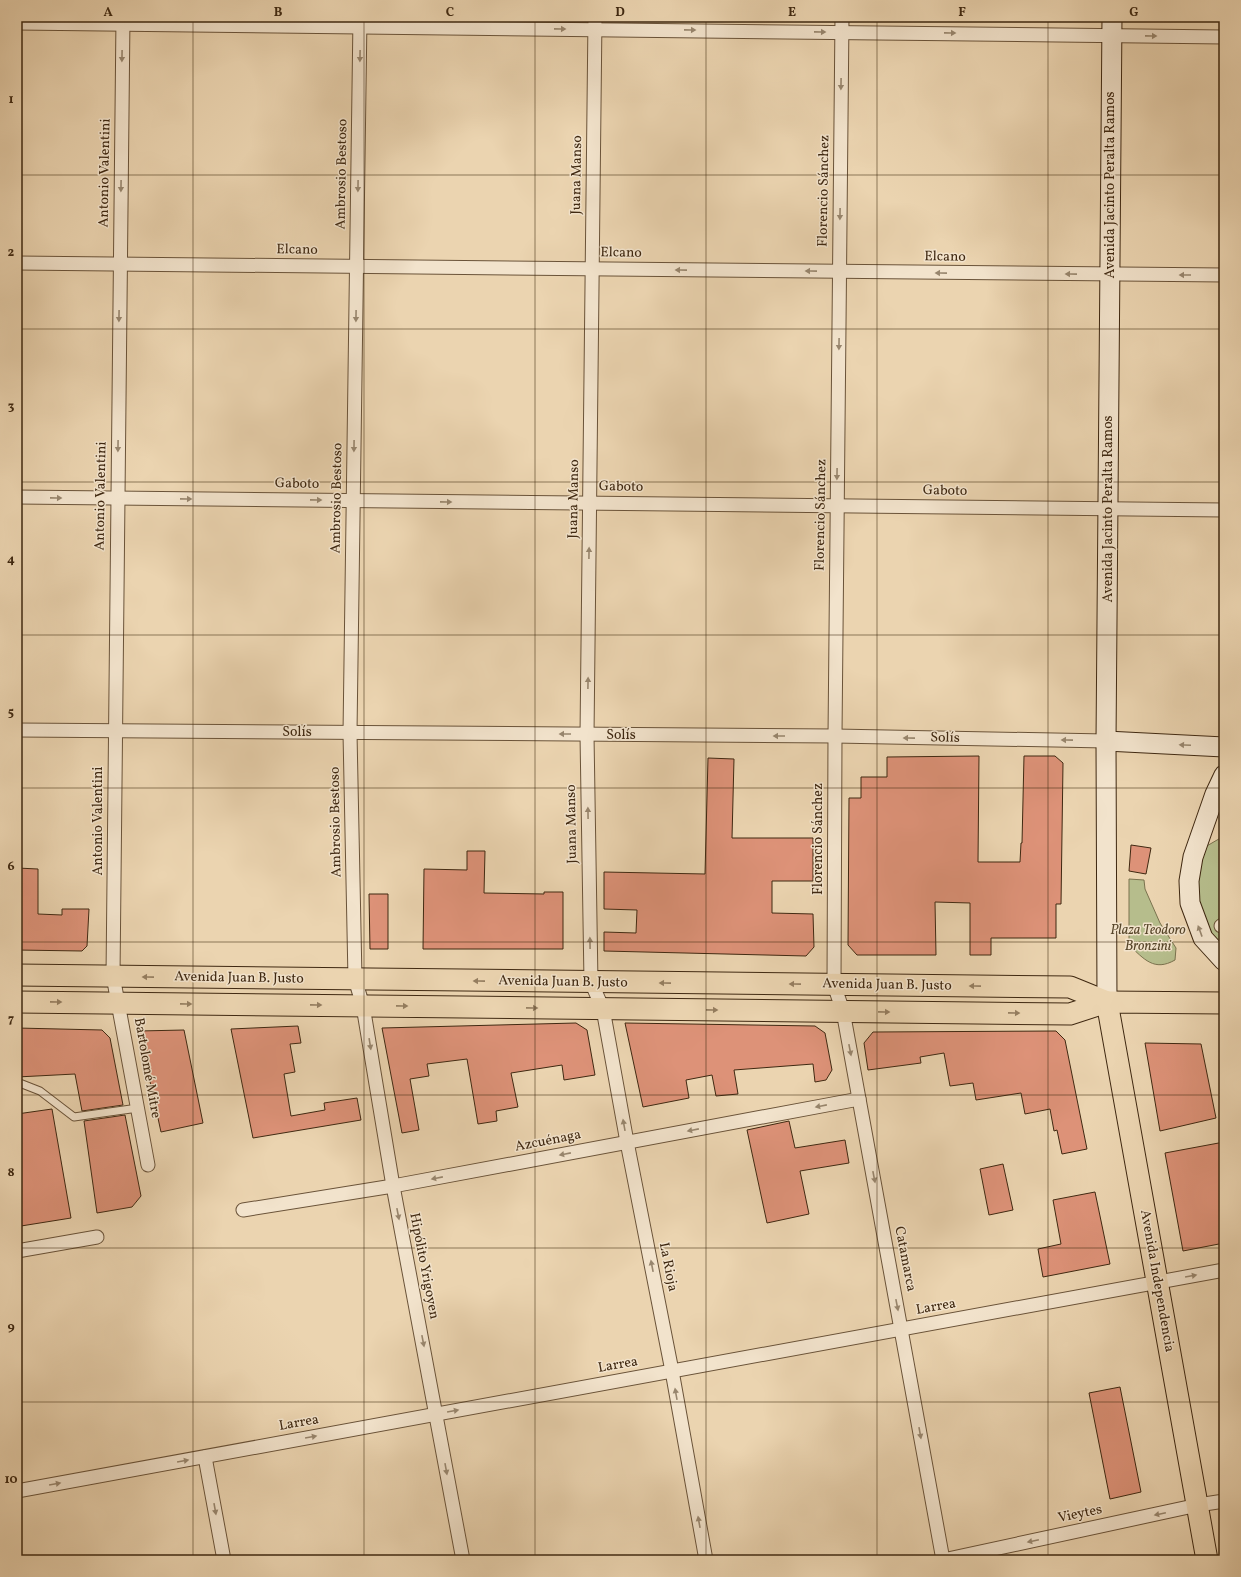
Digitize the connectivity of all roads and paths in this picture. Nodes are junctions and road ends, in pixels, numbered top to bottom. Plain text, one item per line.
1 (842, 17) edge
2 (123, 21) edge
3 (360, 22) edge
4 (17, 23) edge
5 (595, 23) edge
6 (1112, 26) edge
7 (842, 32) junction
8 (1224, 37) edge
9 (17, 263) edge
10 (120, 264) junction
11 (357, 266) junction
12 (592, 269) junction
13 (840, 272) junction
14 (1110, 274) junction
15 (1224, 275) edge
16 (17, 497) edge
17 (117, 498) junction
18 (353, 501) junction
19 (590, 503) junction
20 (837, 506) junction
21 (1108, 508) junction
22 (1224, 510) edge
23 (17, 730) edge
24 (114, 731) junction
25 (350, 733) junction
26 (587, 734) junction
27 (835, 736) junction
28 (1106, 741) junction
29 (1224, 747) edge
30 (1224, 775) edge
31 (1220, 797) edge
32 (1224, 961) edge
33 (17, 975) edge
34 (113, 976) junction
35 (355, 979) junction
36 (590, 982) junction
37 (834, 985) junction
38 (17, 1002) edge
39 (1107, 1002) junction
40 (118, 1003) junction
41 (1224, 1003) edge
42 (363, 1006) junction
43 (603, 1008) junction
44 (843, 1011) junction
45 (17, 1082) edge
46 (859, 1099) junction
47 (138, 1108) junction
48 (627, 1142) junction
49 (148, 1166) dead end
50 (393, 1186) junction
51 (243, 1210) dead end
52 (96, 1237) dead end
53 (17, 1251) edge
54 (1224, 1270) edge
55 (1157, 1282) junction
56 (902, 1329) junction
57 (672, 1371) junction
58 (436, 1414) junction
59 (205, 1457) junction
60 (17, 1491) edge
61 (1224, 1501) edge
62 (1198, 1505) junction
63 (224, 1560) edge
64 (462, 1560) edge
65 (706, 1560) edge
66 (943, 1560) edge
67 (1207, 1560) edge

1 - 7 street, Florencio Sánchez
2 - 3 street
2 - 4 street
2 -> 10 street, Antonio Valentini
3 -> 5 street
3 -> 11 street, Ambrosio Bestoso
5 -> 7 street
5 - 12 street, Juana Manso
7 -> 6 street
6 -> 8 street
6 - 14 main road, Avenida Jacinto Peralta Ramos
7 -> 13 street, Florencio Sánchez
9 - 10 street, Elcano
10 - 11 street, Elcano
10 -> 17 street, Antonio Valentini
11 - 12 street, Elcano
11 -> 18 street, Ambrosio Bestoso
13 -> 12 street, Elcano
12 - 19 street, Juana Manso
14 -> 13 street, Elcano
13 -> 20 street, Florencio Sánchez
15 -> 14 street, Elcano
14 - 21 main road, Avenida Jacinto Peralta Ramos
16 -> 17 street, Gaboto
17 -> 18 street, Gaboto
17 - 24 street, Antonio Valentini
18 -> 19 street, Gaboto
18 - 25 street, Ambrosio Bestoso
19 - 20 street, Gaboto
26 -> 19 street, Juana Manso
20 - 21 street, Gaboto
20 - 27 street, Florencio Sánchez
21 - 22 street, Gaboto
21 - 28 main road, Avenida Jacinto Peralta Ramos
23 - 24 street, Solís
24 - 25 street, Solís
24 - 34 street, Antonio Valentini
26 -> 25 street, Solís
25 - 35 street, Ambrosio Bestoso
27 -> 26 street, Solís
36 -> 26 street, Juana Manso
28 -> 27 street, Solís
27 - 37 street, Florencio Sánchez
29 -> 28 main road, Solís
28 - 39 main road, Avenida Jacinto Peralta Ramos
30 - 31 main road
32 -> 31 main road
33 - 34 main road, Avenida Juan B. Justo
35 -> 34 main road, Avenida Juan B. Justo
34 - 40 street, Bartolomé Mitre
36 -> 35 main road, Avenida Juan B. Justo
35 - 42 street, Hipólito Yrigoyen
37 -> 36 main road, Avenida Juan B. Justo
36 - 43 street, La Rioja
39 -> 37 main road, Avenida Juan B. Justo
37 - 44 street, Florencio Sánchez
38 -> 40 main road, Avenida Juan B. Justo
39 - 41 main road, Avenida Juan B. Justo
44 -> 39 main road, Avenida Juan B. Justo
39 - 55 main road, Avenida Independencia
40 -> 42 main road, Avenida Juan B. Justo
40 - 47 street, Bartolomé Mitre
42 -> 43 main road, Avenida Juan B. Justo
42 -> 50 street, Hipólito Yrigoyen
43 -> 44 main road, Avenida Juan B. Justo
48 -> 43 street, La Rioja
44 -> 46 street, Catamarca
45 - 47 lane
46 -> 48 street, Azcuénaga
46 -> 56 street, Catamarca
47 - 49 street, Bartolomé Mitre
48 -> 50 street, Azcuénaga
57 -> 48 street, La Rioja
50 - 51 street, Azcuénaga
50 -> 58 street, Hipólito Yrigoyen
52 - 53 street
55 -> 54 street, Larrea
55 - 56 street, Larrea
55 - 62 main road, Avenida Independencia
56 - 57 street, Larrea
56 -> 66 street, Catamarca
58 -> 57 street, Larrea
65 -> 57 street, La Rioja
59 -> 58 street, Larrea
58 -> 64 street, Hipólito Yrigoyen
60 -> 59 street, Larrea
59 -> 63 street
61 - 62 street, Vieytes
62 -> 66 street, Vieytes
62 - 67 main road, Avenida Independencia

